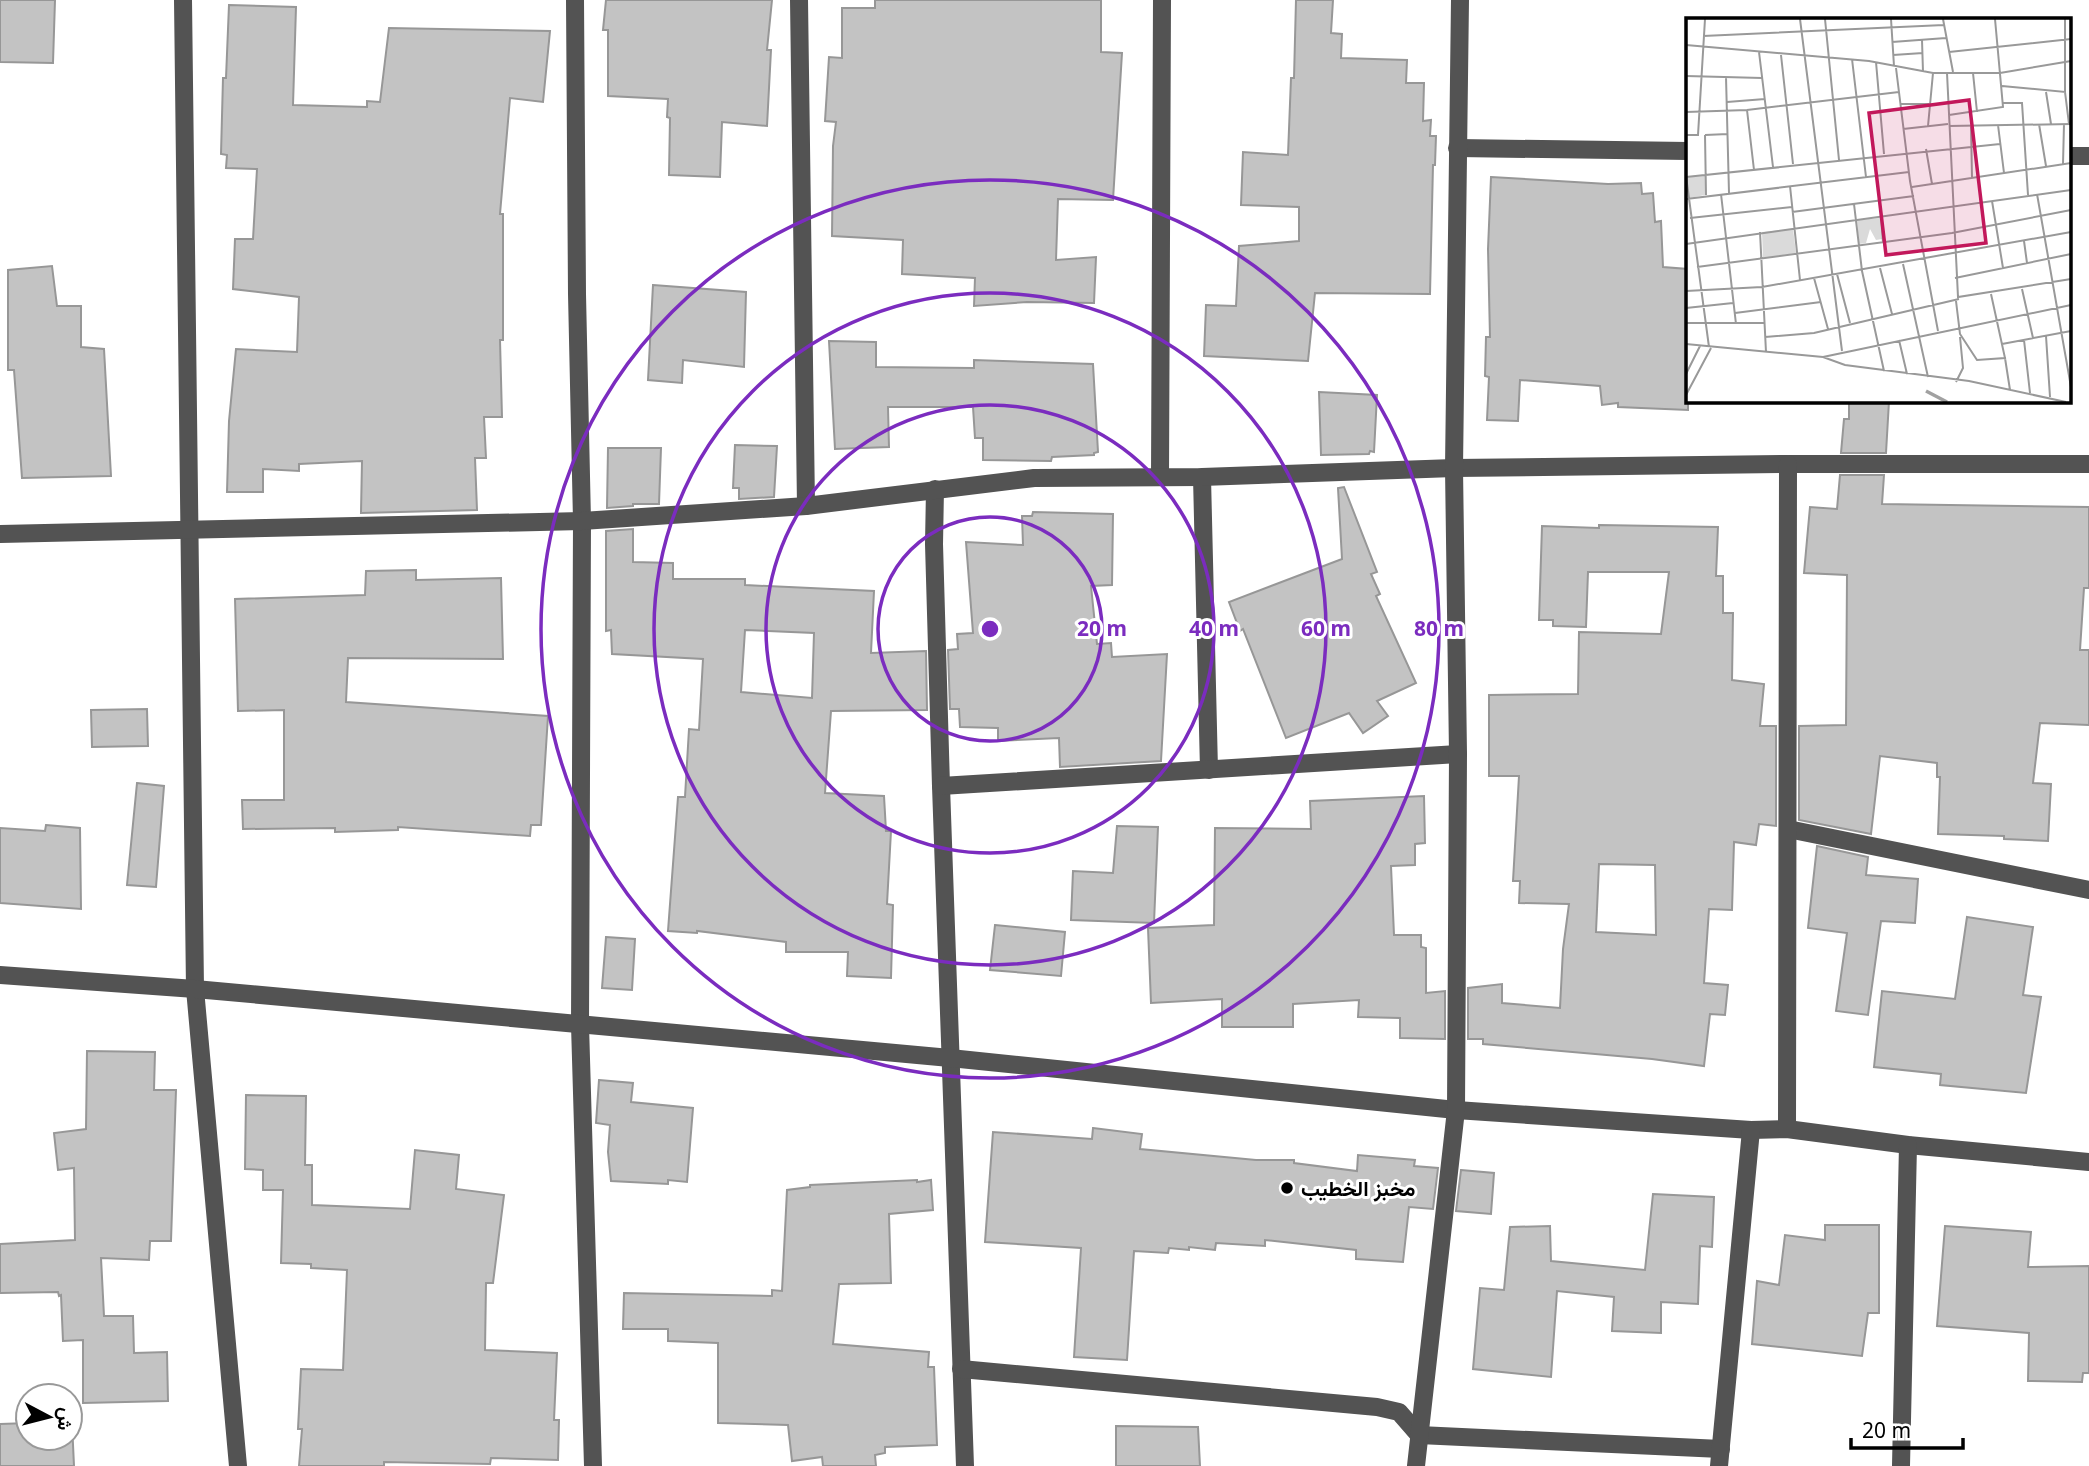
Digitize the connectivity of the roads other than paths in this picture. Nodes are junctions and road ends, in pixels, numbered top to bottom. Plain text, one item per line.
1 (183, 0) edge
2 (575, 0) edge
3 (799, 0) edge
4 (1162, 0) edge
5 (1460, 0) edge
6 (1457, 148) junction
7 (1686, 151) edge
8 (1788, 464) junction
9 (2089, 464) edge
10 (1454, 468) junction
11 (1160, 477) junction
12 (1202, 477) junction
13 (935, 489) junction
14 (806, 506) junction
15 (582, 521) junction
16 (188, 529) junction
17 (0, 534) edge
18 (1458, 754) junction
19 (1209, 770) junction
20 (941, 786) junction
21 (1788, 829) junction
22 (2089, 890) edge
23 (0, 975) edge
24 (195, 989) junction
25 (580, 1025) junction
26 (950, 1058) junction
27 (1456, 1110) junction
28 (1787, 1129) junction
29 (1751, 1130) junction
30 (1908, 1145) junction
31 (2089, 1162) edge
32 (961, 1369) junction
33 (1419, 1435) junction
34 (1720, 1458) edge
35 (237, 1466) edge
36 (593, 1466) edge
37 (965, 1466) edge
38 (1416, 1466) edge
39 (1901, 1466) edge

1 - 16 street
2 - 15 street
3 - 14 street
4 - 11 street
5 - 6 street
6 - 7 street
6 - 10 street
8 - 9 street
8 - 10 street
8 - 21 street
10 - 12 street
10 - 18 street
11 - 12 street
11 - 13 street
12 - 19 street
13 - 14 street
13 - 20 street
14 - 15 street
15 - 16 street
15 - 25 street
16 - 17 street
16 - 24 street
18 - 19 street
18 - 27 street
19 - 20 street
20 - 26 street
21 - 22 street
21 - 28 street
23 - 24 street
24 - 25 street
24 - 35 street
25 - 26 street
25 - 36 street
26 - 27 street
26 - 32 street
27 - 29 street
27 - 33 street
28 - 29 street
28 - 30 street
29 - 34 street
30 - 31 street
30 - 39 street
32 - 33 street
32 - 37 street
33 - 34 street
33 - 38 street

